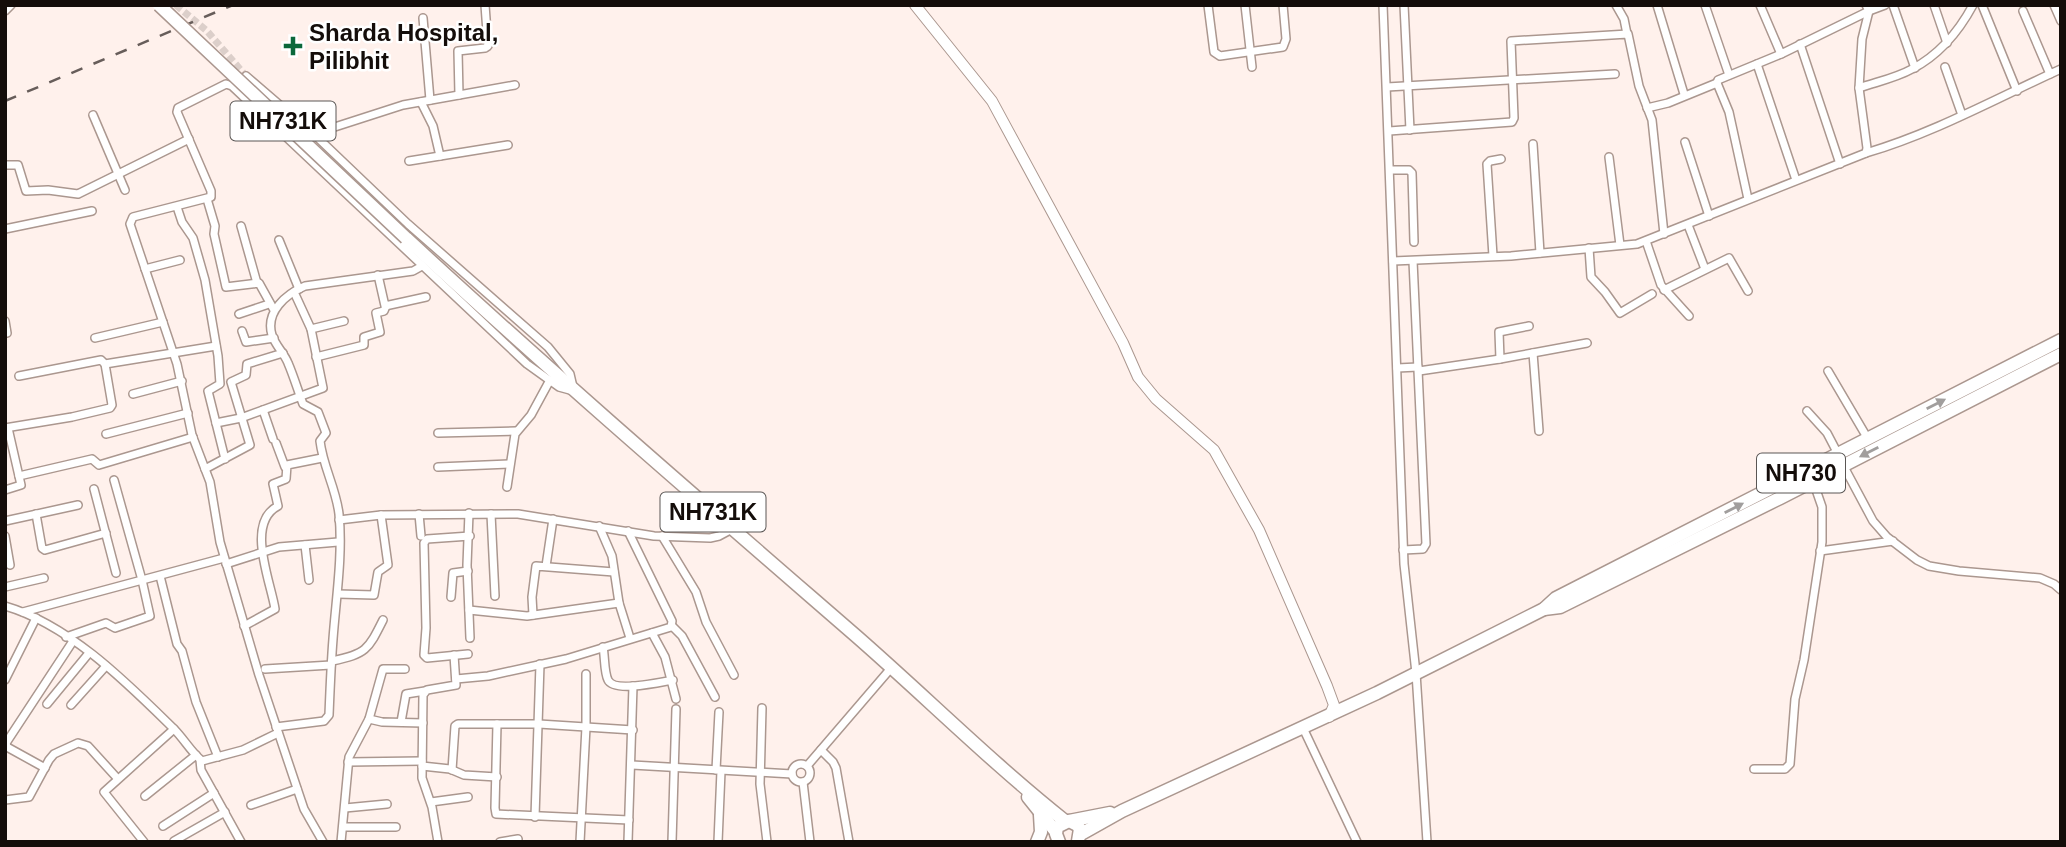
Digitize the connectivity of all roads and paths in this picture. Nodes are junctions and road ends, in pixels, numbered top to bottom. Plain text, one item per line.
1 (11, 5) edge
2 (159, 5) edge
3 (485, 5) edge
4 (915, 5) edge
5 (1208, 5) edge
6 (1245, 5) edge
7 (1283, 5) edge
8 (1383, 5) edge
9 (1404, 5) edge
10 (1616, 5) edge
11 (1657, 5) edge
12 (1706, 5) edge
13 (1760, 5) edge
14 (1885, 5) edge
15 (1893, 5) edge
16 (1934, 5) edge
17 (1973, 5) edge
18 (1982, 5) edge
19 (2054, 5) edge
20 (1868, 8) edge
21 (5, 11) edge
22 (2023, 11) dead end
23 (423, 18) dead end
24 (2061, 21) edge
25 (1627, 34) junction
26 (1947, 43) junction
27 (1800, 44) junction
28 (1250, 52) junction
29 (1781, 54) junction
30 (1757, 64) junction
31 (1252, 67) dead end
32 (1945, 67) dead end
33 (1915, 68) junction
34 (2061, 69) edge
35 (1615, 74) dead end
36 (2050, 74) junction
37 (1729, 75) junction
38 (246, 76) tunnel mouth
39 (1512, 78) junction
40 (1717, 83) junction
41 (515, 85) dead end
42 (1409, 85) junction
43 (1387, 87) junction
44 (1859, 88) junction
45 (2017, 91) junction
46 (1684, 94) junction
47 (459, 95) junction
48 (430, 100) junction
49 (421, 102) junction
50 (1647, 108) junction
51 (93, 115) dead end
52 (1962, 115) junction
53 (1410, 130) junction
54 (1389, 131) junction
55 (313, 134) junction
56 (189, 139) junction
57 (1685, 142) dead end
58 (1533, 144) dead end
59 (508, 145) dead end
60 (1866, 153) junction
61 (440, 156) junction
62 (1609, 157) dead end
63 (1501, 159) dead end
64 (410, 161) dead end
65 (1840, 164) junction
66 (5, 166) edge
67 (1390, 170) junction
68 (118, 173) junction
69 (1796, 180) junction
70 (125, 190) dead end
71 (207, 199) junction
72 (1748, 199) junction
73 (177, 207) junction
74 (92, 211) dead end
75 (1709, 216) junction
76 (1688, 225) junction
77 (241, 226) dead end
78 (5, 229) edge
79 (1664, 234) junction
80 (279, 240) dead end
81 (1646, 241) junction
82 (1414, 242) dead end
83 (1620, 245) junction
84 (1589, 248) junction
85 (1539, 253) junction
86 (1493, 256) junction
87 (180, 260) dead end
88 (1393, 261) junction
89 (1413, 261) junction
90 (422, 266) junction
91 (145, 269) junction
92 (1705, 269) junction
93 (378, 275) junction
94 (257, 283) junction
95 (297, 290) junction
96 (1664, 290) junction
97 (1748, 291) dead end
98 (1652, 294) dead end
99 (426, 297) dead end
100 (386, 306) junction
101 (272, 307) junction
102 (239, 314) dead end
103 (1689, 316) dead end
104 (5, 321) edge
105 (344, 321) dead end
106 (163, 323) junction
107 (1528, 326) dead end
108 (311, 329) junction
109 (242, 331) dead end
110 (7, 333) dead end
111 (95, 338) dead end
112 (274, 338) junction
113 (2061, 340) edge
114 (1587, 343) dead end
115 (216, 346) junction
116 (173, 352) junction
117 (283, 353) junction
118 (1533, 353) junction
119 (2061, 354) edge
120 (316, 357) junction
121 (1500, 359) junction
122 (105, 364) junction
123 (1397, 368) junction
124 (1418, 369) junction
125 (1828, 371) dead end
126 (19, 376) dead end
127 (550, 380) junction
128 (182, 381) junction
129 (574, 391) junction
130 (133, 394) dead end
131 (300, 397) junction
132 (263, 410) junction
133 (1807, 411) dead end
134 (188, 413) junction
135 (241, 418) junction
136 (216, 423) junction
137 (7, 428) edge
138 (516, 431) junction
139 (1539, 431) dead end
140 (438, 433) dead end
141 (106, 434) dead end
142 (193, 437) junction
143 (1868, 439) junction
144 (322, 458) junction
145 (225, 459) junction
146 (1841, 460) junction
147 (509, 464) junction
148 (285, 467) junction
149 (438, 467) dead end
150 (205, 469) junction
151 (19, 476) junction
152 (114, 480) dead end
153 (1812, 481) junction
154 (507, 487) dead end
155 (94, 489) dead end
156 (5, 490) edge
157 (78, 505) dead end
158 (469, 513) junction
159 (36, 514) junction
160 (419, 514) junction
161 (491, 514) junction
162 (381, 515) junction
163 (554, 519) junction
164 (5, 520) edge
165 (339, 520) junction
166 (599, 526) junction
167 (732, 528) junction
168 (628, 531) junction
169 (106, 533) junction
170 (5, 536) edge
171 (421, 536) dead end
172 (470, 536) junction
173 (662, 536) junction
174 (1893, 541) junction
175 (338, 542) junction
176 (305, 545) junction
177 (1403, 550) junction
178 (1821, 551) junction
179 (262, 552) junction
180 (225, 561) junction
181 (10, 565) dead end
182 (546, 566) junction
183 (468, 571) junction
184 (614, 572) junction
185 (117, 573) dead end
186 (160, 576) junction
187 (44, 578) dead end
188 (142, 580) junction
189 (309, 580) dead end
190 (5, 587) edge
191 (2061, 590) edge
192 (338, 594) junction
193 (495, 596) dead end
194 (451, 597) dead end
195 (619, 603) junction
196 (5, 606) edge
197 (1544, 609) junction
198 (469, 610) junction
199 (23, 612) junction
200 (533, 615) junction
201 (36, 618) junction
202 (383, 620) dead end
203 (244, 626) junction
204 (672, 626) junction
205 (652, 633) junction
206 (470, 638) dead end
207 (630, 638) junction
208 (70, 639) junction
209 (603, 647) junction
210 (89, 653) junction
211 (468, 653) dead end
212 (454, 655) junction
213 (331, 663) junction
214 (540, 664) junction
215 (106, 666) junction
216 (892, 667) junction
217 (265, 669) dead end
218 (405, 669) dead end
219 (1416, 673) junction
220 (586, 674) dead end
221 (734, 675) dead end
222 (456, 679) junction
223 (5, 680) edge
224 (673, 680) junction
225 (633, 686) junction
226 (1327, 686) junction
227 (425, 691) junction
228 (715, 697) dead end
229 (676, 699) dead end
230 (47, 704) dead end
231 (71, 705) dead end
232 (1351, 706) junction
233 (762, 708) dead end
234 (676, 709) dead end
235 (719, 712) dead end
236 (1329, 717) junction
237 (369, 719) junction
238 (401, 722) junction
239 (423, 723) junction
240 (497, 724) junction
241 (539, 724) junction
242 (586, 727) junction
243 (1303, 728) junction
244 (174, 729) junction
245 (277, 730) junction
246 (633, 730) junction
247 (6, 740) edge
248 (821, 750) junction
249 (218, 757) junction
250 (198, 758) junction
251 (348, 762) junction
252 (422, 763) junction
253 (632, 765) junction
254 (807, 766) junction
255 (45, 768) junction
256 (675, 768) junction
257 (1754, 769) dead end
258 (452, 770) junction
259 (719, 771) junction
260 (761, 773) junction
261 (792, 774) junction
262 (496, 777) junction
263 (117, 778) junction
264 (803, 782) junction
265 (1020, 785) junction
266 (298, 789) junction
267 (214, 793) junction
268 (145, 796) dead end
269 (468, 797) dead end
270 (5, 800) edge
271 (431, 802) junction
272 (387, 804) dead end
273 (251, 805) dead end
274 (345, 808) junction
275 (1122, 811) junction
276 (225, 812) junction
277 (1039, 813) junction
278 (535, 817) junction
279 (581, 818) junction
280 (629, 820) junction
281 (1067, 821) junction
282 (163, 826) dead end
283 (343, 827) junction
284 (396, 827) dead end
285 (1057, 836) edge
286 (518, 839) dead end
287 (1080, 839) edge
288 (174, 841) edge
289 (144, 842) edge
290 (241, 842) edge
291 (323, 842) edge
292 (341, 842) edge
293 (438, 842) edge
294 (500, 842) edge
295 (580, 842) edge
296 (628, 842) edge
297 (672, 842) edge
298 (718, 842) edge
299 (767, 842) edge
300 (810, 842) edge
301 (849, 842) edge
302 (1039, 842) edge
303 (1357, 842) edge
304 (1427, 842) edge

1 - 21 street
2 - 129 highway, NH731K, bridge
3 - 47 street
4 - 226 street
5 - 28 street
6 - 28 street
7 - 28 street
8 - 43 street
9 - 42 street
10 - 25 street
11 - 46 street
12 - 37 street
13 - 29 street
14 - 20 street
15 - 33 street
16 - 26 street
17 - 26 street
18 - 45 street
19 - 24 street
20 - 27 street
20 - 44 street
22 - 36 street
23 - 48 street
25 - 39 street
25 - 50 street
26 - 33 street
27 - 29 street
27 - 65 street
28 - 31 street
29 - 30 street
30 - 37 street
30 - 69 street
32 - 52 street
33 - 44 street
34 - 36 street
35 - 39 street
36 - 45 street
37 - 40 street
38 - 55 street
39 - 42 street
39 - 53 street
40 - 46 street
40 - 72 street
41 - 47 street
42 - 43 street
42 - 53 street
43 - 54 street
44 - 60 street
45 - 52 street
46 - 50 street
47 - 48 street
48 - 49 street
49 - 55 street
49 - 61 street
50 - 79 street
51 - 68 street
52 - 60 street
53 - 54 street
54 - 67 street
55 - 129 street
56 - 68 street
56 - 71 street
56 - 90 street
57 - 75 street
58 - 85 street
59 - 61 street
60 - 65 street
61 - 64 street
62 - 83 street
63 - 86 street
65 - 69 street
66 - 68 street
67 - 82 street
67 - 88 street
68 - 70 street
69 - 72 street
71 - 73 street
71 - 94 street
72 - 75 street
73 - 91 street
73 - 115 street
74 - 78 street
75 - 76 street
76 - 79 street
76 - 92 street
77 - 94 street
79 - 81 street
80 - 95 street
81 - 83 street
81 - 96 street
83 - 84 street
84 - 85 street
84 - 98 street
85 - 86 street
86 - 89 street
87 - 91 street
88 - 89 street
88 - 123 street
89 - 124 street
90 - 93 street
90 - 127 street
91 - 106 street
92 - 96 street
92 - 97 street
93 - 95 street
93 - 100 street
94 - 101 street
95 - 101 street
95 - 108 street
96 - 103 street
99 - 100 street
100 - 120 street
101 - 102 street
101 - 112 street
104 - 110 street
105 - 108 street
106 - 111 street
106 - 116 street
107 - 121 street
108 - 120 street
109 - 112 street
112 - 117 street
143 -> 113 highway, NH730
114 - 118 street
115 - 116 street
115 - 136 street
116 - 122 street
116 - 128 street
117 - 131 street
117 - 135 street
118 - 121 street
118 - 139 street
119 -> 146 highway, NH730
120 - 131 street
121 - 124 street
122 - 126 street
122 - 137 street
123 - 124 street
123 - 177 street
124 - 177 street
125 - 143 street
127 - 129 street
127 - 138 street
128 - 130 street
128 - 134 street
129 - 167 highway, NH731K
131 - 132 street
131 - 144 street
132 - 135 street
132 - 148 street
133 - 146 street
134 - 141 street
134 - 142 street
135 - 136 street
135 - 145 street
136 - 145 street
137 - 151 street
138 - 140 street
138 - 147 street
142 - 150 street
142 - 151 street
143 - 146 highway, NH730
144 - 148 street
144 - 165 street
145 - 150 street
146 - 153 highway, NH730
146 - 174 street
197 -> 146 highway, NH730
147 - 149 street
147 - 154 street
148 - 179 street
150 - 180 street
151 - 156 street
152 - 188 street
153 - 178 street
153 - 197 highway, NH730
155 - 169 street
157 - 159 street
158 - 160 street
158 - 161 street
158 - 172 street
159 - 164 street
159 - 169 street
160 - 162 street
160 - 171 street
161 - 163 street
161 - 193 street
162 - 165 street
162 - 192 street
163 - 166 street
163 - 182 street
165 - 175 street
166 - 168 street
166 - 184 street
167 - 173 street
167 - 216 highway, NH731K
168 - 173 street
168 - 204 street
169 - 185 street
170 - 181 street
172 - 183 street
172 - 212 street
173 - 221 street
174 - 178 street
174 - 191 street
175 - 176 street
175 - 192 street
176 - 179 street
176 - 189 street
177 - 219 street
178 - 257 street
179 - 180 street
179 - 203 street
180 - 186 street
180 - 203 street
182 - 184 street
182 - 200 street
183 - 194 street
183 - 198 street
184 - 195 street
186 - 188 street
186 - 249 street
187 - 190 street
188 - 199 street
188 - 208 street
192 - 213 street
195 - 200 street
195 - 207 street
196 - 199 street
197 - 219 highway, NH730
198 - 200 street
198 - 206 street
199 - 201 street
201 - 208 street
201 - 223 street
202 - 213 street
203 - 245 street
204 - 205 street
204 - 228 street
205 - 207 street
205 - 224 street
207 - 209 street
208 - 210 street
208 - 247 street
209 - 214 street
209 - 225 street
210 - 215 street
210 - 230 street
211 - 212 street
212 - 222 street
213 - 217 street
213 - 245 street
214 - 222 street
214 - 241 street
215 - 231 street
215 - 244 street
216 - 248 street
216 - 265 highway, NH731K
218 - 237 street
219 - 232 highway, NH730
219 - 304 street
220 - 242 street
222 - 227 street
224 - 225 street
224 - 229 street
225 - 246 street
226 - 232 street
226 - 236 street
227 - 238 street
227 - 239 street
232 - 236 highway, NH730
233 - 260 street
234 - 256 street
235 - 259 street
236 - 243 highway, NH730
237 - 238 street
237 - 251 street
238 - 239 street
239 - 252 street
240 - 241 street
240 - 258 street
240 - 262 street
241 - 242 street
241 - 278 street
242 - 246 street
242 - 279 street
243 - 275 highway, NH730
243 - 303 street
244 - 250 street
244 - 263 street
245 - 249 street
245 - 266 street
246 - 253 street
247 - 255 street
248 - 254 street
248 - 301 street
249 - 250 street
250 - 267 street
250 - 268 street
251 - 252 street
251 - 274 street
252 - 258 street
252 - 271 street
253 - 256 street
253 - 280 street
254 - 261 street
254 - 264 street
255 - 263 street
255 - 270 street
256 - 259 street
256 - 297 street
258 - 262 street
259 - 260 street
259 - 298 street
260 - 261 street
260 - 299 street
261 - 264 street
262 - 278 street
263 - 289 street
264 - 300 street
265 - 277 highway, NH731K
265 - 281 highway, NH731K
266 - 273 street
266 - 291 street
267 - 276 street
267 - 282 street
269 - 271 street
271 - 293 street
272 - 274 street
274 - 283 street
275 - 281 highway, NH730
275 - 287 highway, NH730
276 - 288 street
276 - 290 street
277 - 285 highway, NH731K
277 - 302 highway
278 - 279 street
279 - 280 street
279 - 295 street
280 - 296 street
281 - 285 highway
281 - 287 highway, NH730
283 - 284 street
283 - 292 street
285 - 302 highway
286 - 294 street

